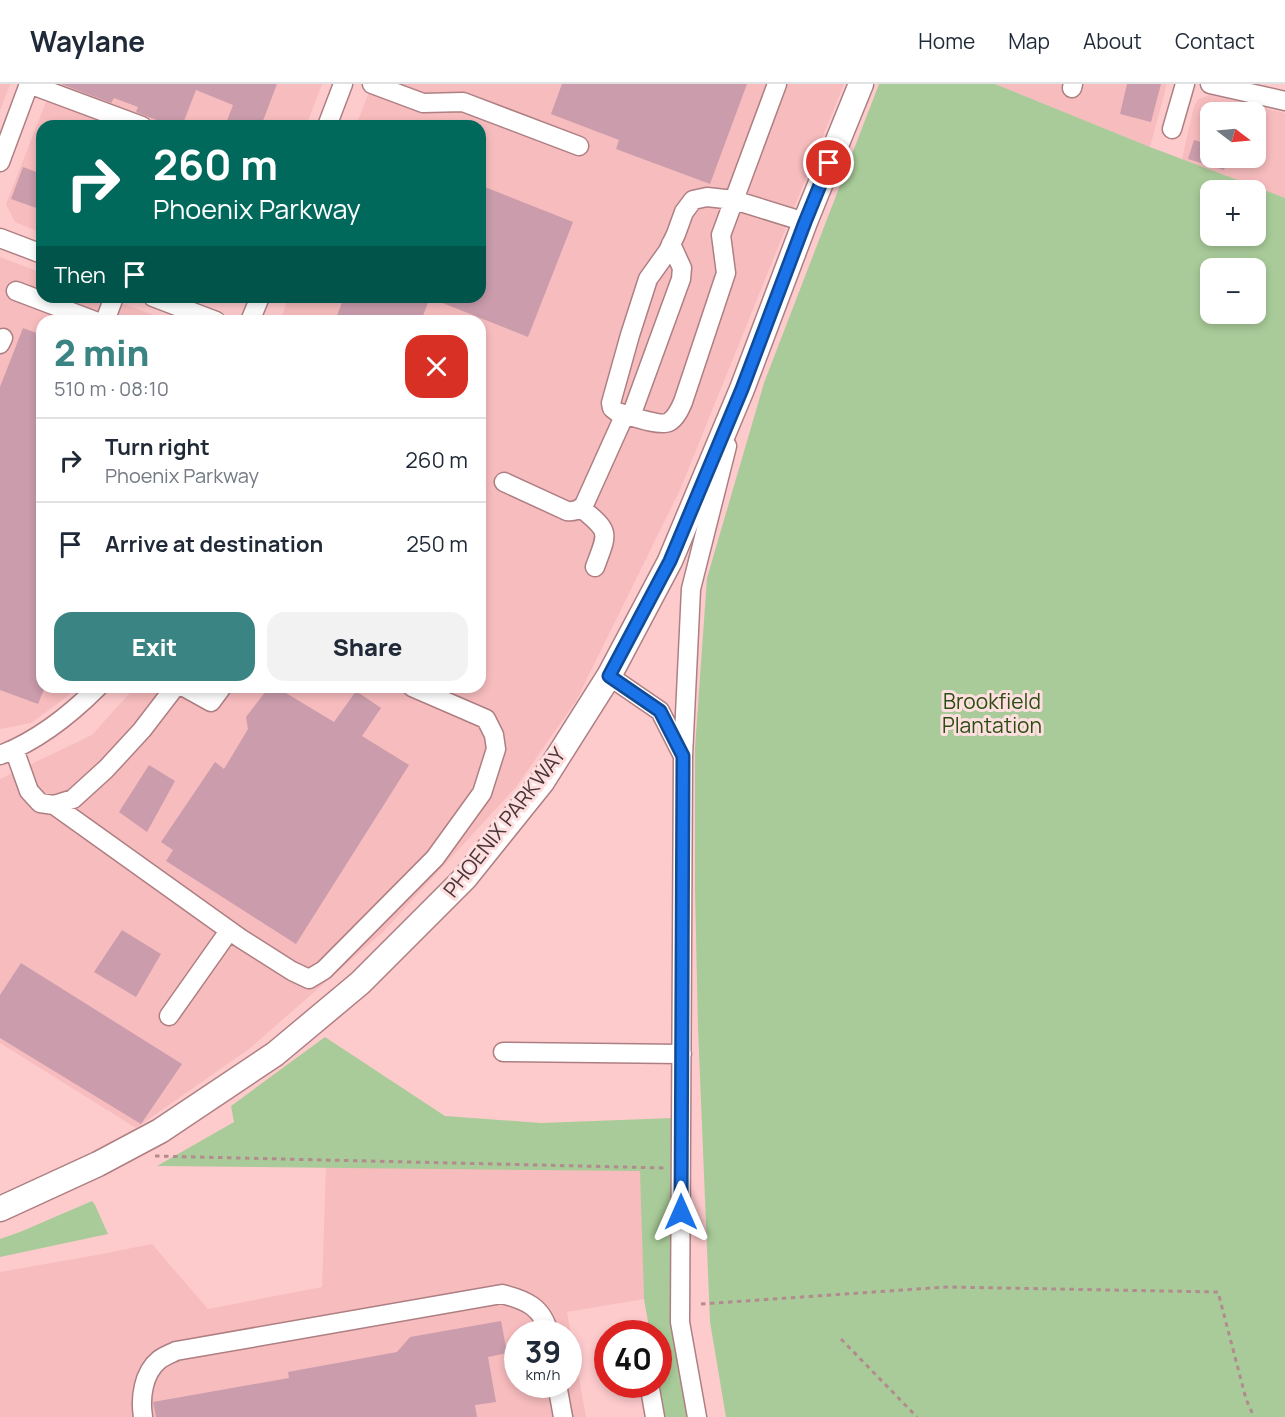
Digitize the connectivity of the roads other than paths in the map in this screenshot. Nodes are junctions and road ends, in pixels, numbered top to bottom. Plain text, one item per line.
1 (29, 84) edge
2 (343, 84) edge
3 (372, 84) edge
4 (777, 84) edge
5 (861, 84) edge
6 (1185, 84) edge
7 (1210, 84) edge
8 (1285, 101) edge
9 (126, 120) edge
10 (329, 120) edge
11 (1172, 129) dead end
12 (579, 146) dead end
13 (0, 162) edge
14 (734, 200) junction
15 (805, 222) junction
16 (0, 238) edge
17 (671, 244) junction
18 (36, 252) edge
19 (16, 291) dead end
20 (36, 299) edge
21 (48, 303) edge
22 (169, 303) edge
23 (79, 315) edge
24 (200, 315) edge
25 (742, 389) junction
26 (628, 415) junction
27 (504, 482) dead end
28 (581, 508) junction
29 (595, 567) dead end
30 (609, 676) junction
31 (91, 693) edge
32 (170, 693) edge
33 (195, 693) edge
34 (218, 693) edge
35 (426, 693) edge
36 (7, 752) edge
37 (683, 756) junction
38 (54, 806) junction
39 (230, 931) junction
40 (169, 1016) dead end
41 (503, 1052) dead end
42 (682, 1054) junction
43 (0, 1209) edge
44 (544, 1320) edge
45 (560, 1398) edge
46 (652, 1398) edge
47 (143, 1417) edge
48 (563, 1417) edge
49 (655, 1417) edge
50 (697, 1417) edge

1 - 9 street
1 - 13 street
2 - 10 street
3 - 12 street
4 - 14 street
5 - 15 main road, PHOENIX PARKWAY
6 - 11 street
7 - 8 street
14 - 15 street
14 - 17 street
14 - 26 street
15 - 25 main road, PHOENIX PARKWAY
16 - 18 street
17 - 26 street
17 - 26 street
19 - 20 street
21 - 23 street
22 - 24 street
25 - 30 main road, PHOENIX PARKWAY
25 - 37 street
26 - 28 street
27 - 28 street
28 - 29 street
30 - 37 street
30 - 43 main road, PHOENIX PARKWAY
31 - 36 street
32 - 38 street
33 - 34 street
35 - 39 street
36 - 38 street
37 - 42 street
38 - 39 street
39 - 40 street
41 - 42 street
42 - 50 street
44 - 47 street
45 - 48 street
46 - 49 street

